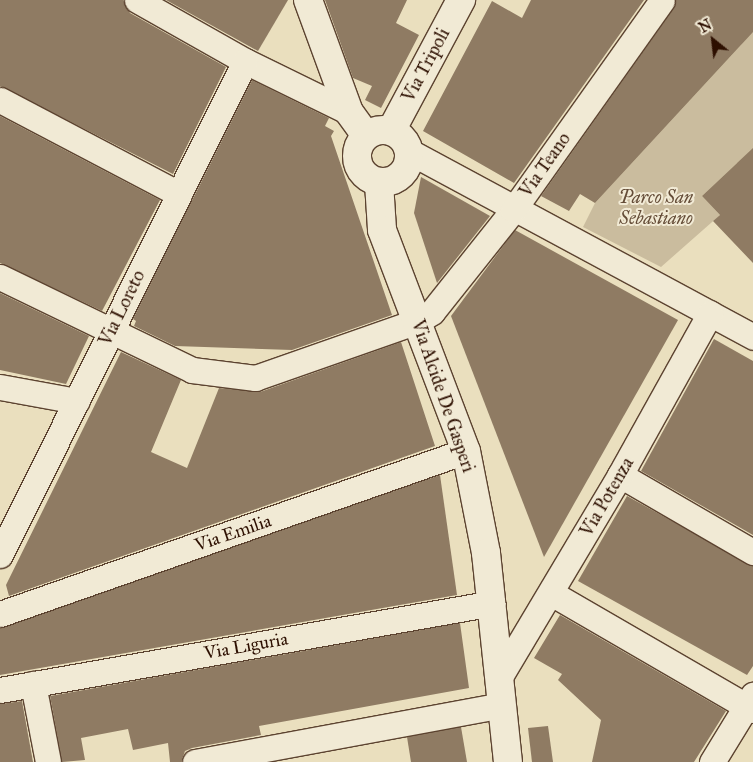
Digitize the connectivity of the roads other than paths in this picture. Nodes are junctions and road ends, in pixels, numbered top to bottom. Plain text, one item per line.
1 (137, 0) edge
2 (308, 0) edge
3 (461, 0) edge
4 (662, 0) edge
5 (245, 61) junction
6 (0, 100) edge
7 (349, 112) junction
8 (379, 133) junction
9 (410, 152) junction
10 (379, 183) junction
11 (179, 194) junction
12 (513, 210) junction
13 (0, 277) edge
14 (710, 313) junction
15 (418, 321) junction
16 (109, 333) junction
17 (753, 337) edge
18 (0, 387) edge
19 (77, 401) junction
20 (466, 451) junction
21 (620, 474) junction
22 (753, 552) edge
23 (0, 554) edge
24 (551, 593) junction
25 (492, 603) junction
26 (0, 614) edge
27 (499, 678) junction
28 (34, 684) junction
29 (0, 690) edge
30 (751, 704) edge
31 (502, 705) junction
32 (48, 762) edge
33 (195, 762) edge
34 (508, 762) edge
35 (712, 762) edge

1 - 5 street
2 - 7 main road
3 - 8 main road, Via Tripoli
4 - 12 street, Via Teano
5 - 7 street
5 - 11 street, Via Loreto
6 - 11 street
7 - 8 main road
8 - 9 main road
8 - 10 main road
9 - 10 main road
9 - 12 street
10 - 15 main road, Via Alcide De Gasperi
11 - 16 street, Via Loreto
12 - 14 street
12 - 15 street, Via Teano
13 - 16 street, Via Teano
14 - 17 street
14 - 21 street, Via Potenza
15 - 16 street, Via Teano
15 - 20 main road, Via Alcide De Gasperi
16 - 19 street, Via Loreto
18 - 19 street
19 - 23 street, Via Loreto
20 - 25 main road, Via Alcide De Gasperi
20 - 26 street, Via Emilia
21 - 22 street
21 - 24 street, Via Potenza
24 - 27 street, Via Potenza
24 - 30 street
25 - 27 main road, Via Alcide De Gasperi
25 - 28 street, Via Liguria
27 - 31 main road, Via Alcide De Gasperi
28 - 29 street, Via Liguria
28 - 32 street
30 - 35 street
31 - 33 street
31 - 34 main road, Via Alcide De Gasperi

